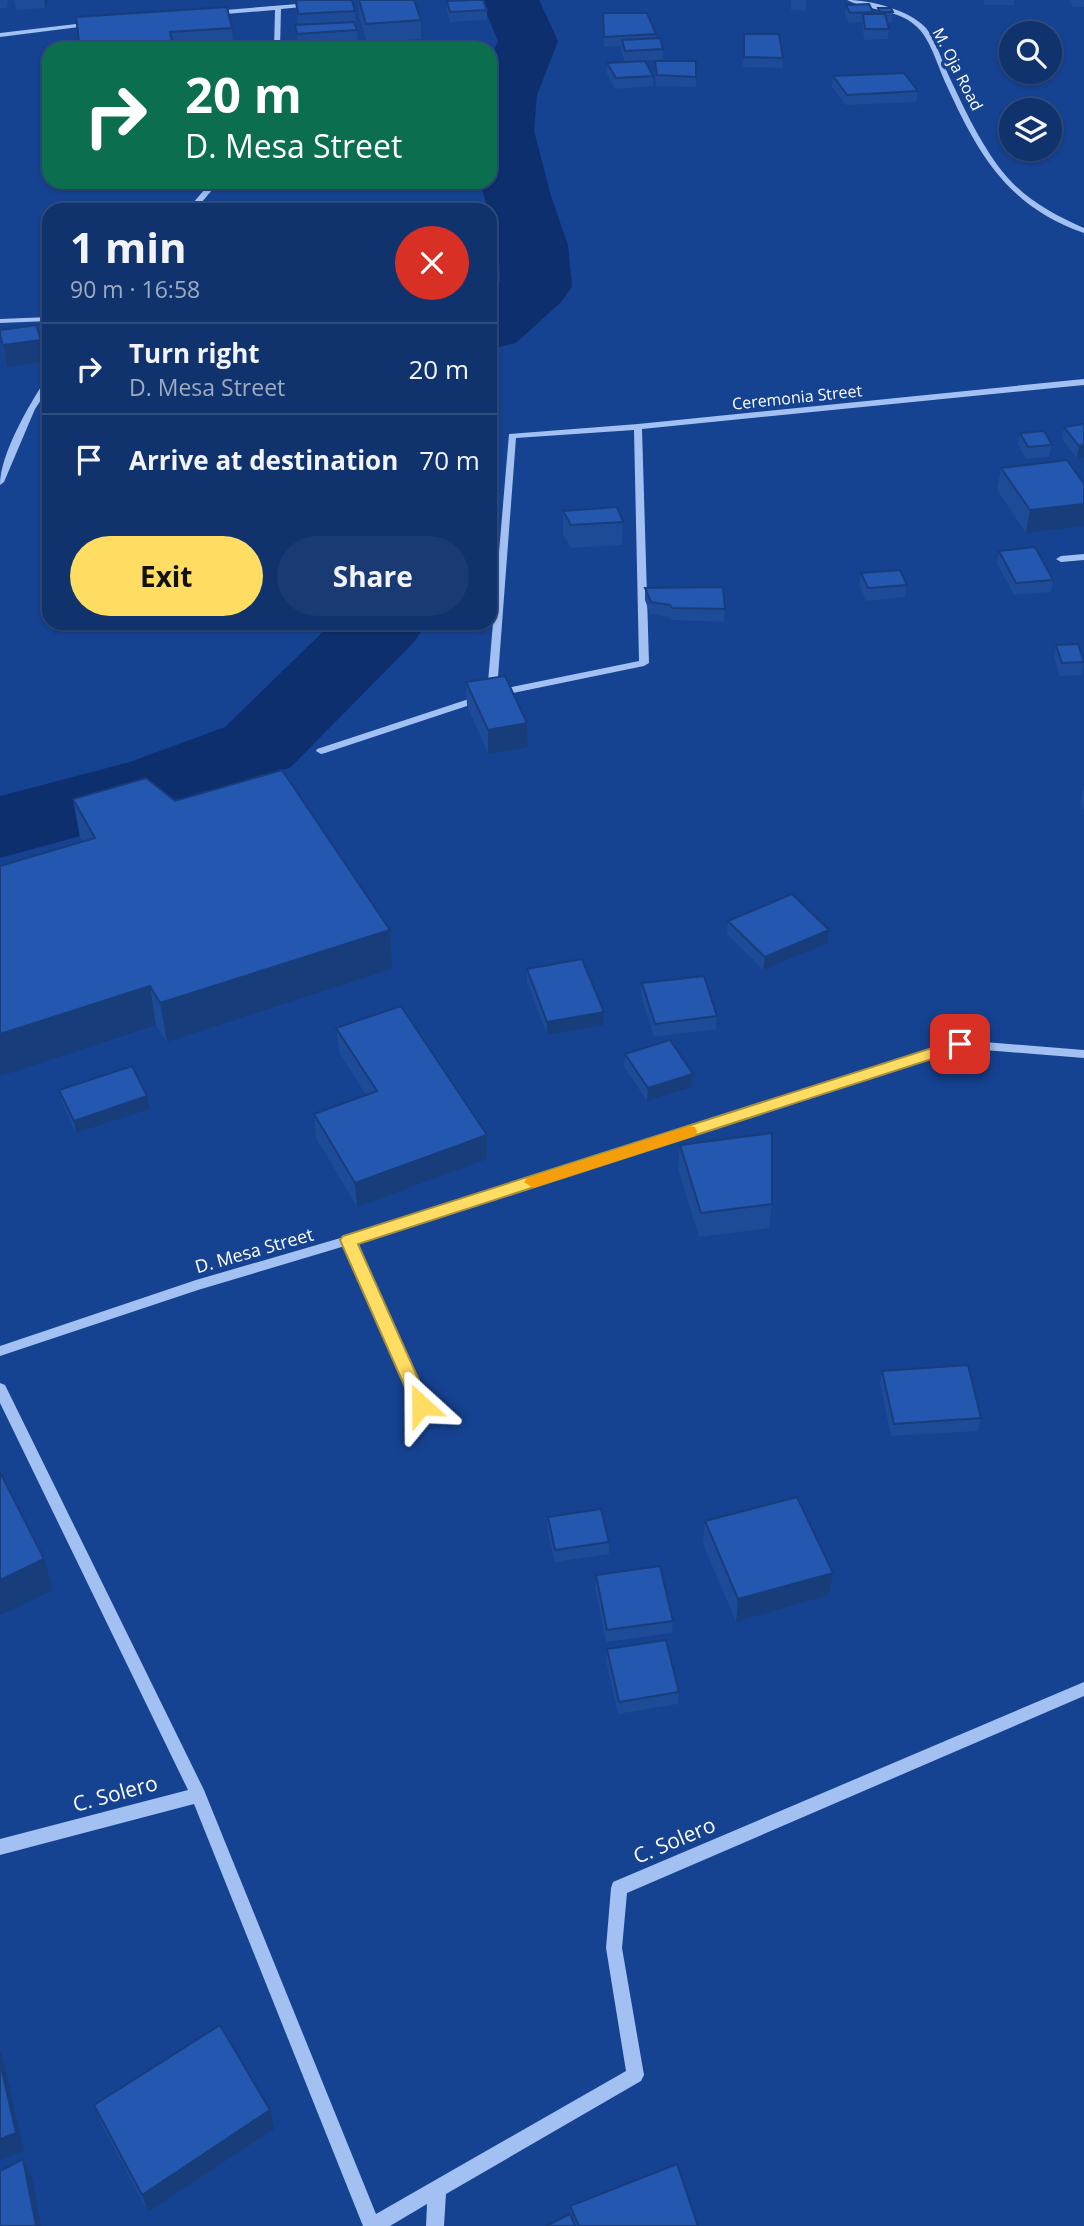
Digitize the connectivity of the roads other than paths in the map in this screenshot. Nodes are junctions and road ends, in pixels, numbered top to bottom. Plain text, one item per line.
1 (850, 0) edge
2 (893, 0) edge
3 (318, 5) edge
4 (879, 6) junction
5 (278, 7) junction
6 (209, 13) edge
7 (102, 23) edge
8 (0, 35) edge
9 (277, 42) edge
10 (209, 189) edge
11 (197, 203) edge
12 (1084, 231) edge
13 (42, 319) edge
14 (0, 321) edge
15 (1084, 382) edge
16 (42, 392) edge
17 (638, 427) junction
18 (0, 482) edge
19 (1084, 557) edge
20 (1061, 558) dead end
21 (492, 695) junction
22 (321, 751) dead end
23 (1084, 1054) edge
24 (349, 1240) junction
25 (0, 1351) edge
26 (0, 1389) edge
27 (421, 1405) dead end
28 (1084, 1689) edge
29 (198, 1795) junction
30 (0, 1847) edge
31 (437, 2188) junction
32 (435, 2226) edge

1 - 4 street, M. Oja Road
2 - 4 street
3 - 5 street
4 - 12 street, M. Oja Road
5 - 6 street
5 - 9 street
7 - 8 street
10 - 11 street
13 - 14 street
15 - 17 street, Ceremonia Street
16 - 18 street
17 - 21 street, Ceremonia Street
17 - 21 street
19 - 20 street
21 - 22 street
23 - 24 street, D. Mesa Street
24 - 25 street, D. Mesa Street
24 - 27 street
26 - 29 street
28 - 31 street, C. Solero
29 - 30 street, C. Solero
29 - 31 street, C. Solero
31 - 32 street

